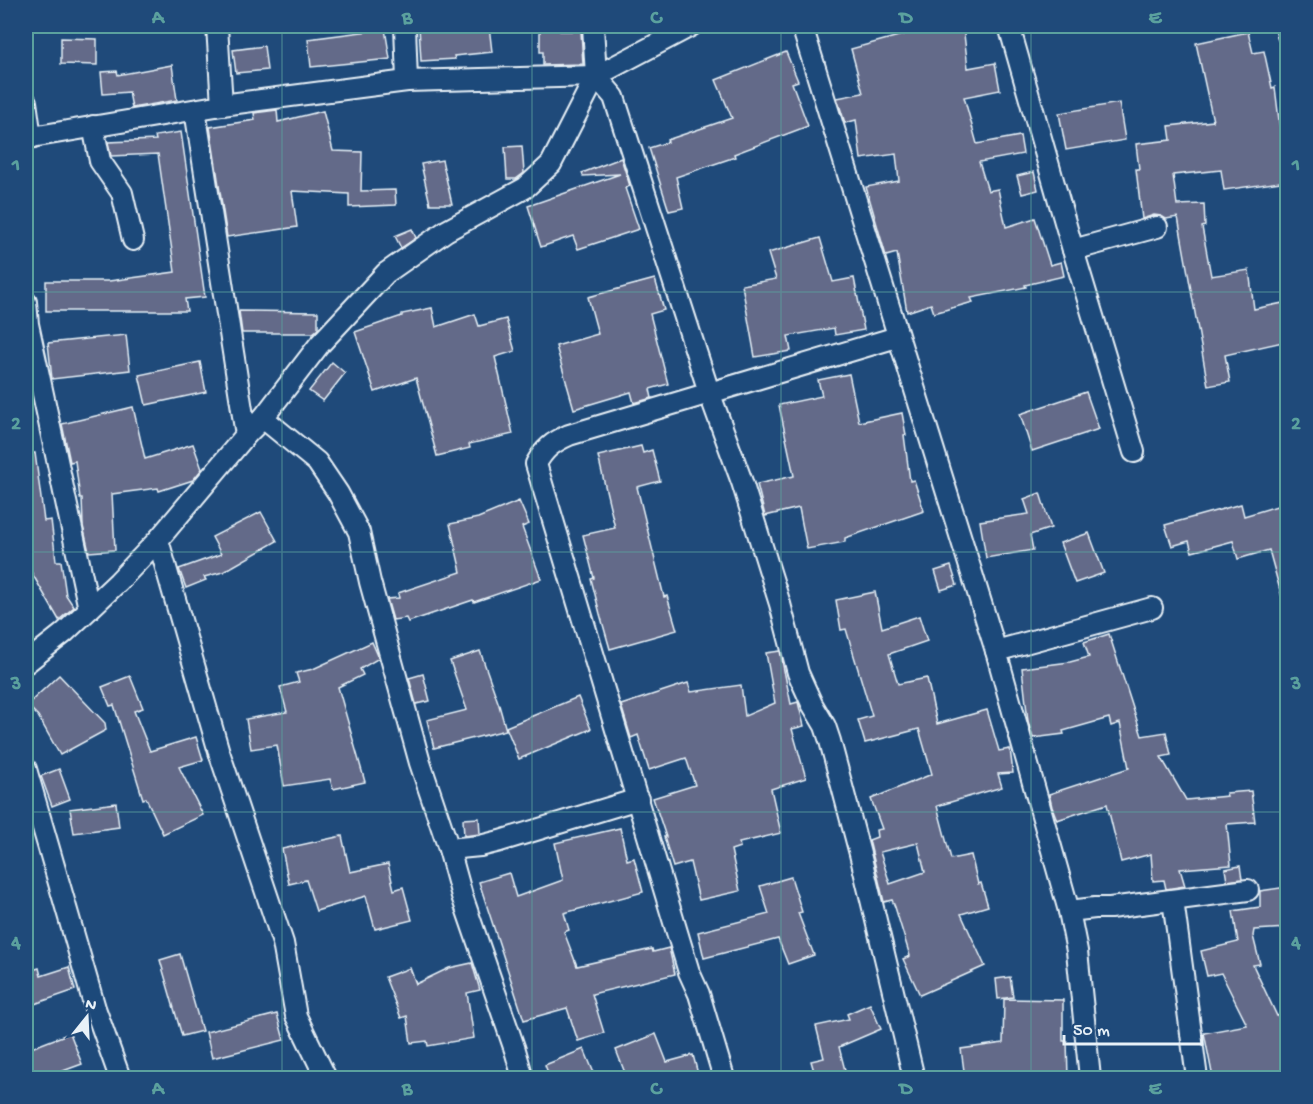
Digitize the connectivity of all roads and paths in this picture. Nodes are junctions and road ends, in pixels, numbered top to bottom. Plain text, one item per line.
1 (216, 26) edge
2 (405, 26) edge
3 (593, 26) edge
4 (691, 26) edge
5 (802, 26) edge
6 (1009, 26) edge
7 (1286, 26) edge
8 (1287, 35) edge
9 (596, 76) junction
10 (408, 81) junction
11 (26, 102) edge
12 (222, 105) junction
13 (195, 110) junction
14 (93, 126) junction
15 (28, 138) edge
16 (1157, 227) dead end
17 (133, 240) dead end
18 (1072, 250) junction
19 (26, 303) edge
20 (27, 324) edge
21 (897, 337) junction
22 (709, 392) junction
23 (263, 418) junction
24 (246, 435) junction
25 (1134, 452) dead end
26 (158, 540) junction
27 (1152, 608) dead end
28 (88, 609) junction
29 (996, 651) junction
30 (26, 663) edge
31 (26, 769) edge
32 (638, 799) junction
33 (449, 849) junction
34 (1248, 890) dead end
35 (1173, 900) junction
36 (1069, 911) junction
37 (120, 1078) edge
38 (326, 1078) edge
39 (523, 1078) edge
40 (724, 1078) edge
41 (914, 1078) edge
42 (1090, 1078) edge
43 (1197, 1078) edge

1 - 12 street
2 - 10 street
3 - 9 street
4 - 9 street
5 - 21 street
6 - 18 street
7 - 8 street
9 - 10 street
9 - 22 street
9 - 23 street
10 - 12 street
11 - 15 street
12 - 13 street
13 - 14 street
13 - 24 street
14 - 15 street
14 - 17 street
16 - 18 street
18 - 25 street
19 - 20 street
20 - 28 street
21 - 22 street
21 - 29 street
22 - 32 street
22 - 41 street
23 - 24 street
23 - 33 street
24 - 26 street
26 - 28 street
26 - 38 street
27 - 29 street
28 - 30 street
29 - 36 street
31 - 37 street
32 - 33 street
32 - 40 street
33 - 39 street
34 - 35 street
35 - 36 street
35 - 43 street
36 - 42 street

